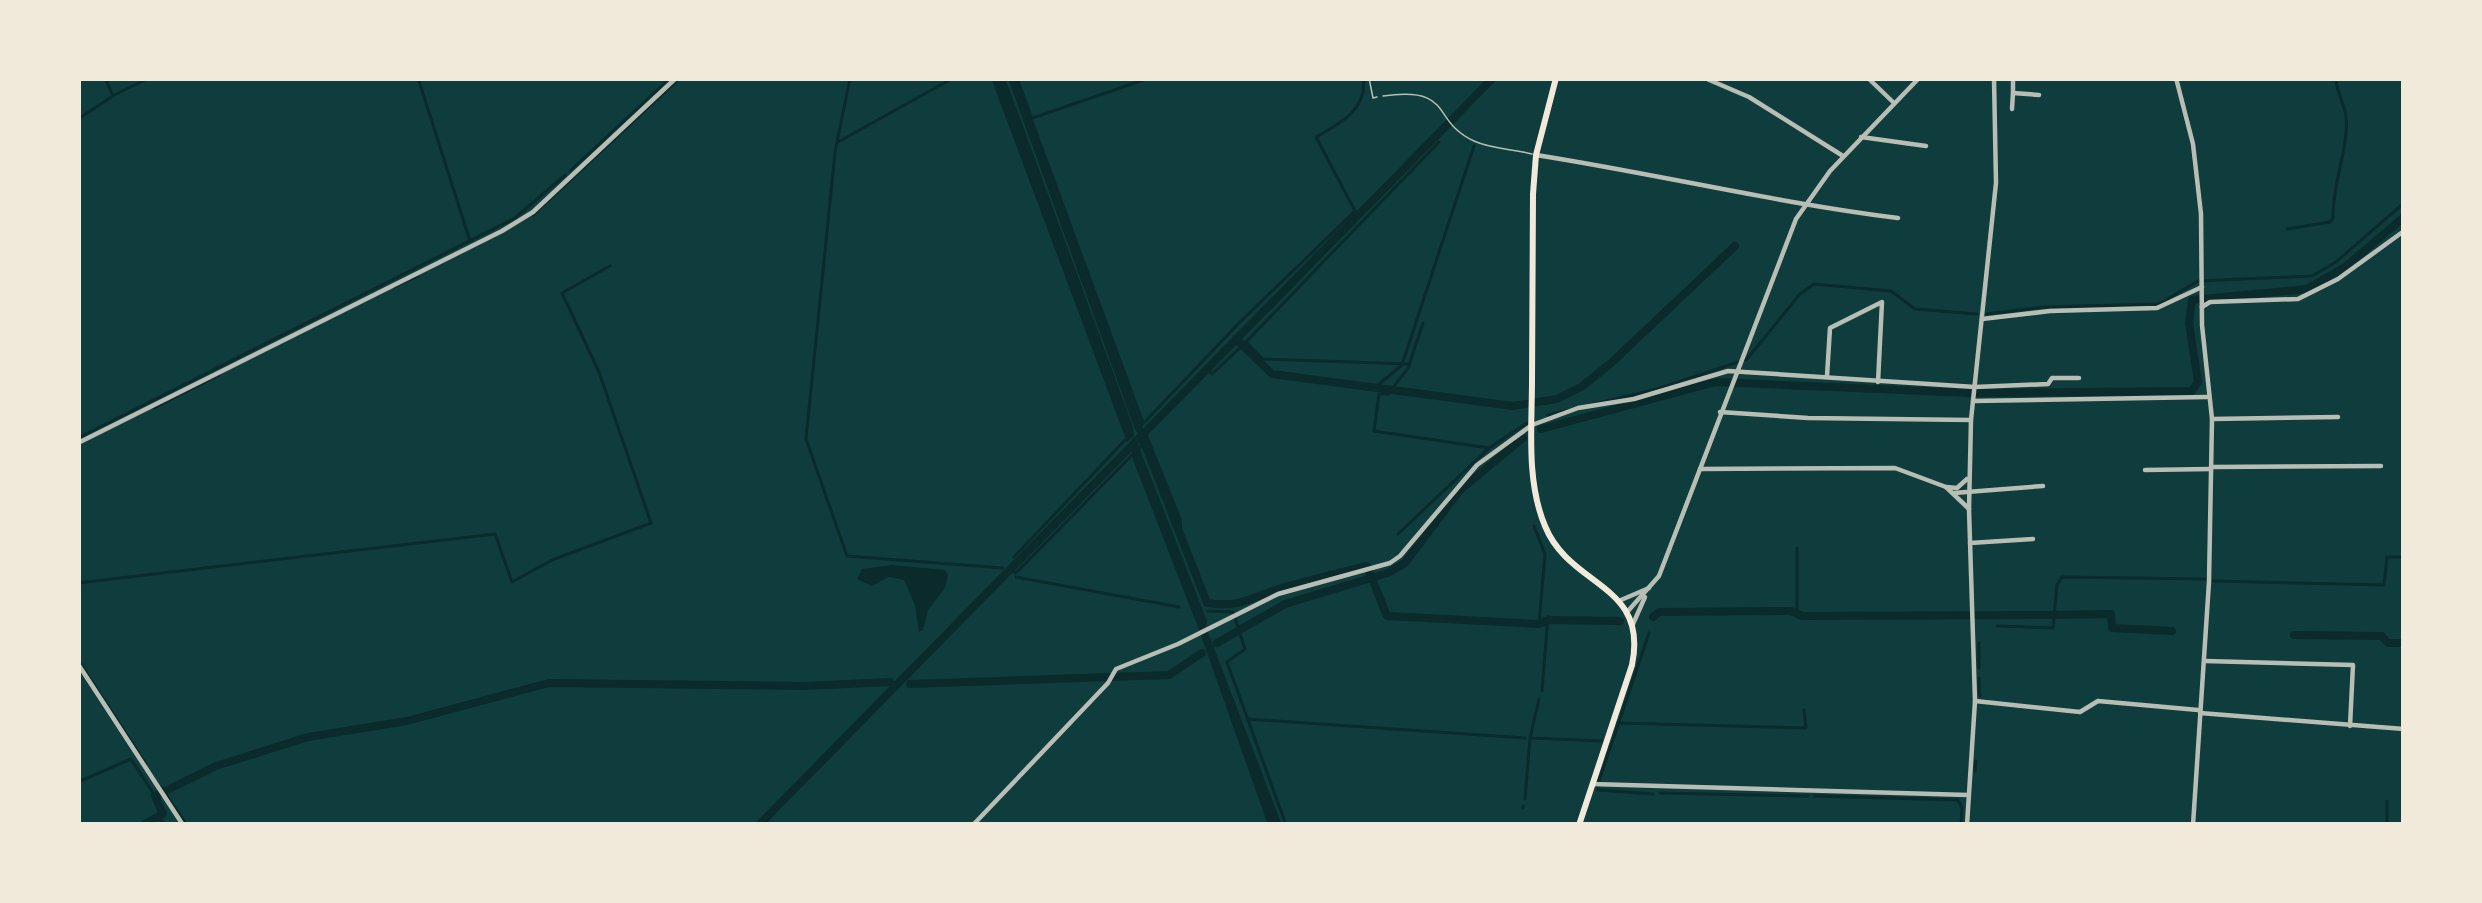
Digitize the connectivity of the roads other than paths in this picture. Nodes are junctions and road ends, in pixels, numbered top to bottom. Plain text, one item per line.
1 (676, 78) edge
2 (1369, 78) edge
3 (1556, 78) edge
4 (1868, 78) edge
5 (1919, 78) edge
6 (1994, 78) edge
7 (2013, 78) edge
8 (2176, 78) edge
9 (1708, 79) edge
10 (2013, 93) junction
11 (2038, 95) dead end
12 (1894, 103) junction
13 (2012, 109) dead end
14 (1862, 136) junction
15 (1926, 146) dead end
16 (1536, 155) junction
17 (1843, 156) junction
18 (1804, 204) junction
19 (1898, 218) dead end
20 (2404, 231) edge
21 (2202, 292) junction
22 (1982, 319) junction
23 (1734, 374) junction
24 (2079, 378) dead end
25 (1826, 379) junction
26 (1878, 382) junction
27 (1975, 387) junction
28 (2209, 397) junction
29 (1973, 401) junction
30 (1720, 412) junction
31 (2338, 417) dead end
32 (2212, 418) junction
33 (1971, 420) junction
34 (1532, 425) junction
35 (78, 443) edge
36 (2381, 466) dead end
37 (2212, 468) junction
38 (1700, 469) junction
39 (2145, 470) dead end
40 (1970, 476) junction
41 (2043, 486) dead end
42 (1946, 487) junction
43 (1969, 490) junction
44 (1953, 494) junction
45 (1969, 509) junction
46 (2033, 539) dead end
47 (1970, 543) junction
48 (1654, 585) junction
49 (1647, 594) junction
50 (1617, 598) junction
51 (1628, 611) junction
52 (1633, 624) junction
53 (2205, 661) junction
54 (78, 664) edge
55 (1975, 701) junction
56 (2200, 712) junction
57 (2350, 726) junction
58 (2404, 729) edge
59 (1592, 784) junction
60 (1968, 794) junction
61 (183, 825) edge
62 (973, 825) edge
63 (1579, 825) edge
64 (1966, 825) edge
65 (2192, 825) edge

1 - 35 street
2 - 16 lane
3 - 16 main road
4 - 12 street
5 - 12 street
6 - 22 street
7 - 10 street
8 - 21 street
9 - 17 street
10 - 11 street
10 - 13 street
12 - 14 street
14 - 15 street
14 - 17 street
16 - 18 street
16 - 34 main road
17 - 18 street
18 - 19 street
18 - 23 street
20 - 21 street
21 - 22 street
21 - 28 street
22 - 27 street
23 - 25 street
23 - 30 street
23 - 34 street
24 - 27 street
25 - 26 street
25 - 26 street
26 - 27 street
27 - 29 street
28 - 29 street
28 - 32 street
29 - 33 street
30 - 33 street
30 - 38 street
31 - 32 street
32 - 37 street
33 - 40 street
34 - 50 main road
34 - 62 street
36 - 37 street
37 - 39 street
37 - 53 street
38 - 42 street
38 - 48 street
40 - 42 street
40 - 43 street
41 - 43 street
42 - 44 street
43 - 44 street
43 - 45 street
44 - 45 street
45 - 47 street
46 - 47 street
47 - 55 street
48 - 49 street
48 - 50 street
49 - 51 street
49 - 52 street
50 - 51 main road
51 - 52 main road
52 - 59 main road
53 - 56 street
53 - 57 street
54 - 61 street
55 - 56 street
55 - 60 street
56 - 57 street
56 - 65 street
57 - 58 street
59 - 60 street
59 - 63 main road
60 - 64 street

